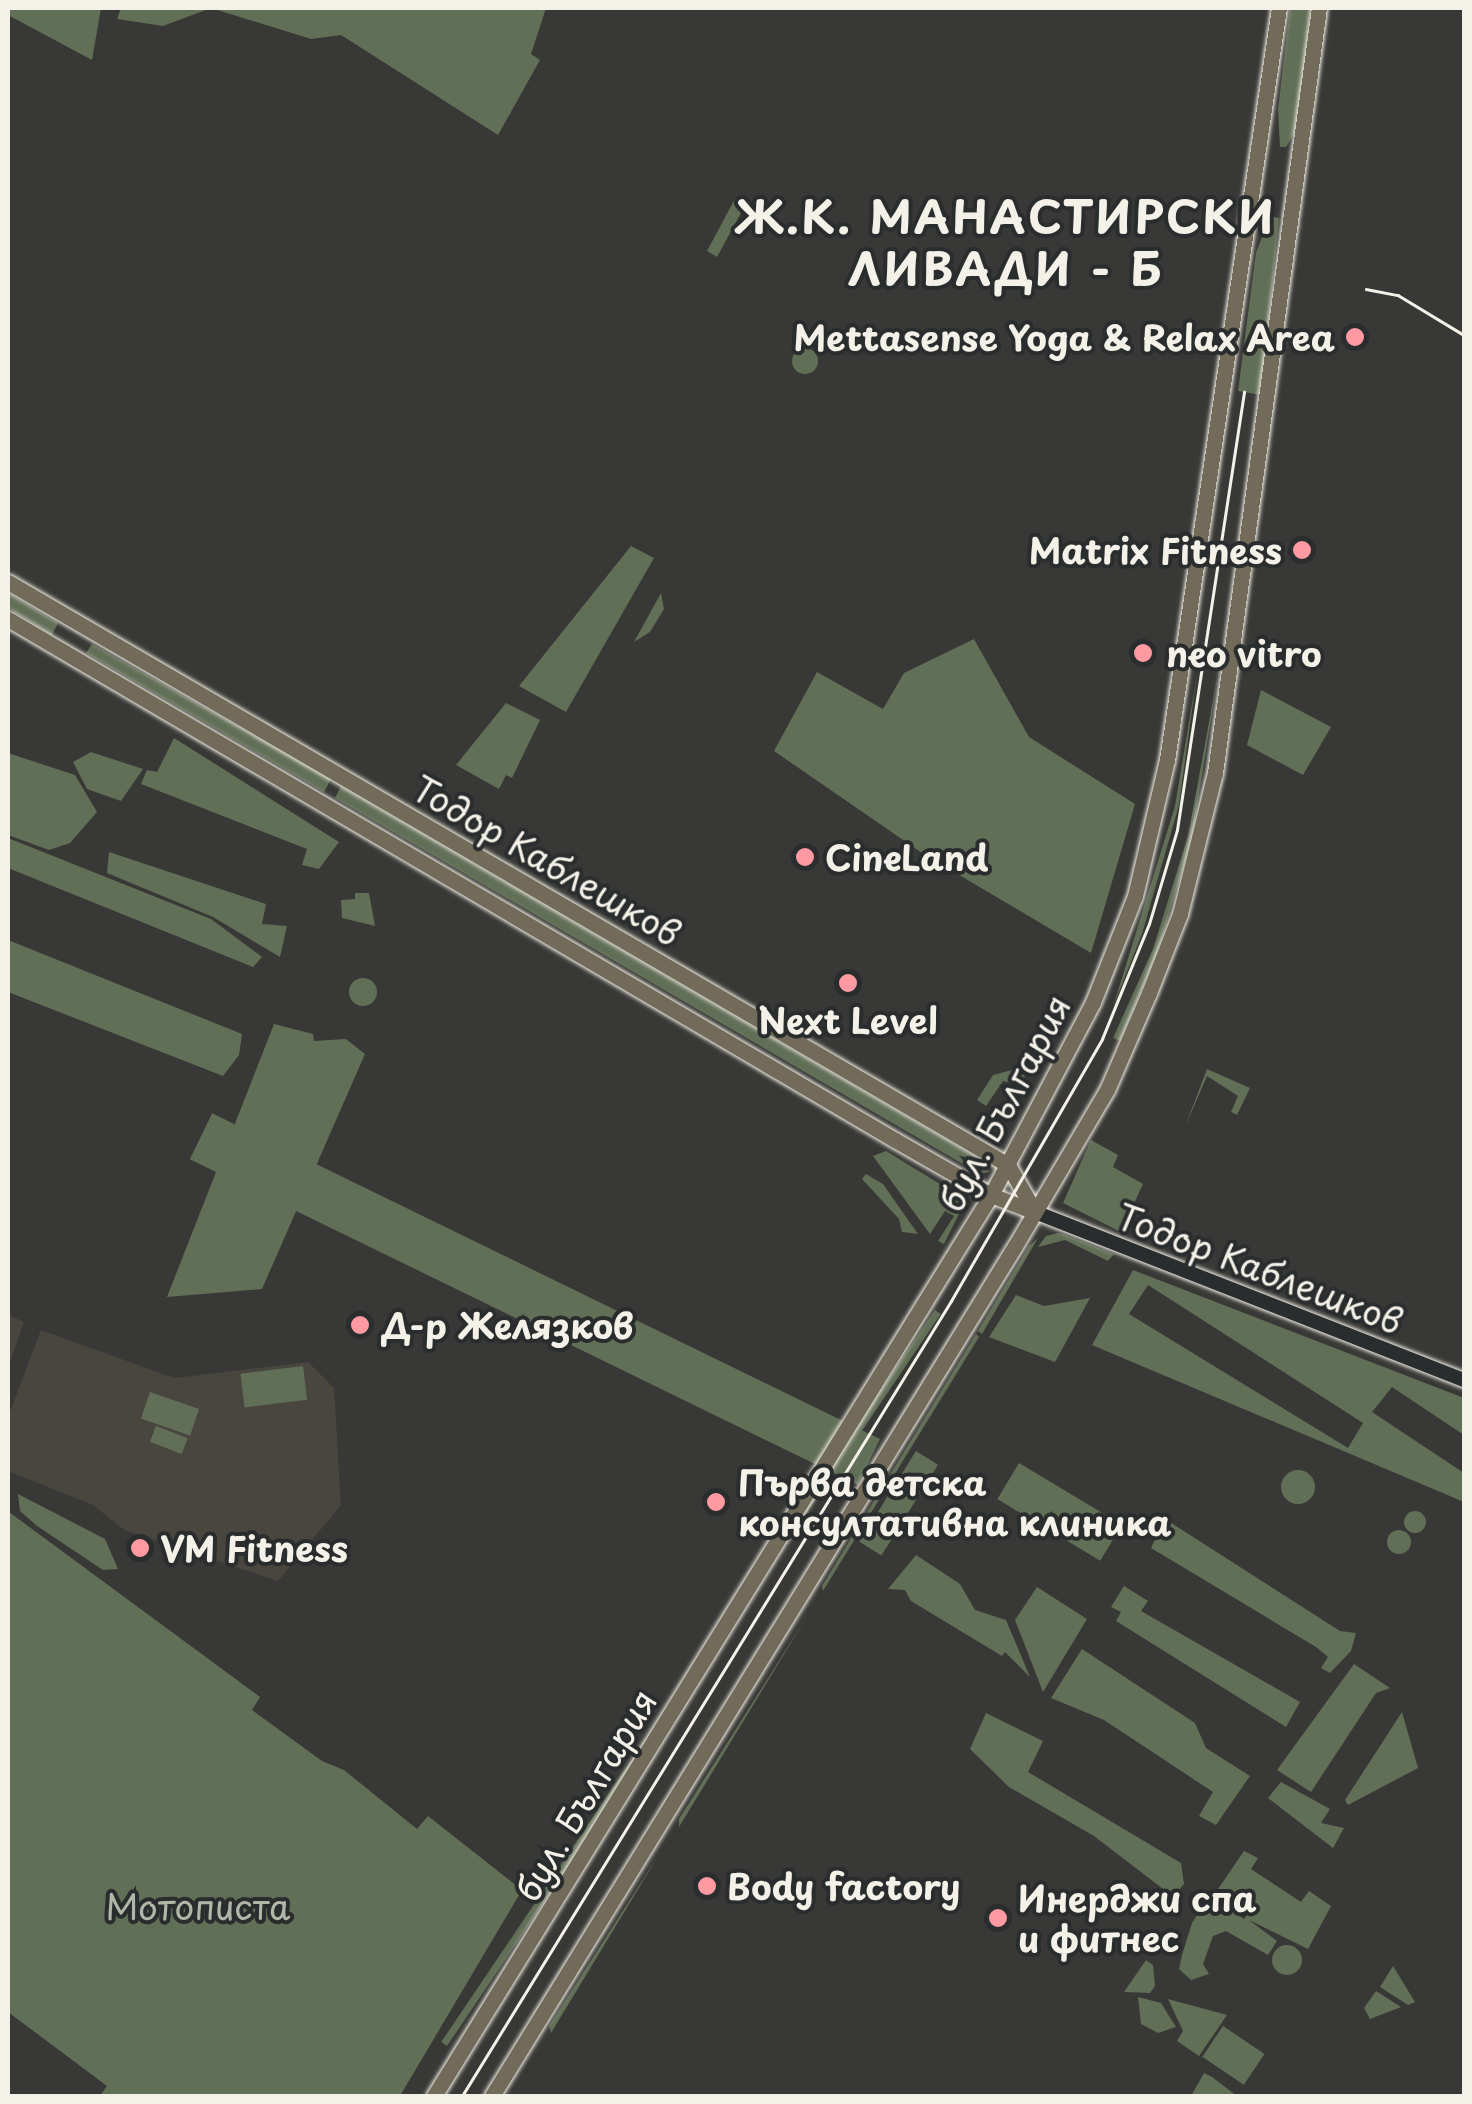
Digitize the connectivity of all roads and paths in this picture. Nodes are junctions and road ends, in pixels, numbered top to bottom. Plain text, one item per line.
1 (1279, 8) edge
2 (1319, 8) edge
3 (8, 582) edge
4 (8, 619) edge
5 (1008, 1165) junction
6 (991, 1196) junction
7 (1034, 1212) junction
8 (1464, 1380) edge
9 (434, 2096) edge
10 (492, 2096) edge

1 - 5 main road, бул. България
2 - 7 main road
3 - 5 main road, Тодор Каблешков
4 - 6 main road, Тодор Каблешков
5 - 6 main road, бул. България
5 - 7 main road
6 - 7 main road, Тодор Каблешков
6 - 9 main road, бул. България
7 - 8 main road, Тодор Каблешков
7 - 10 main road

